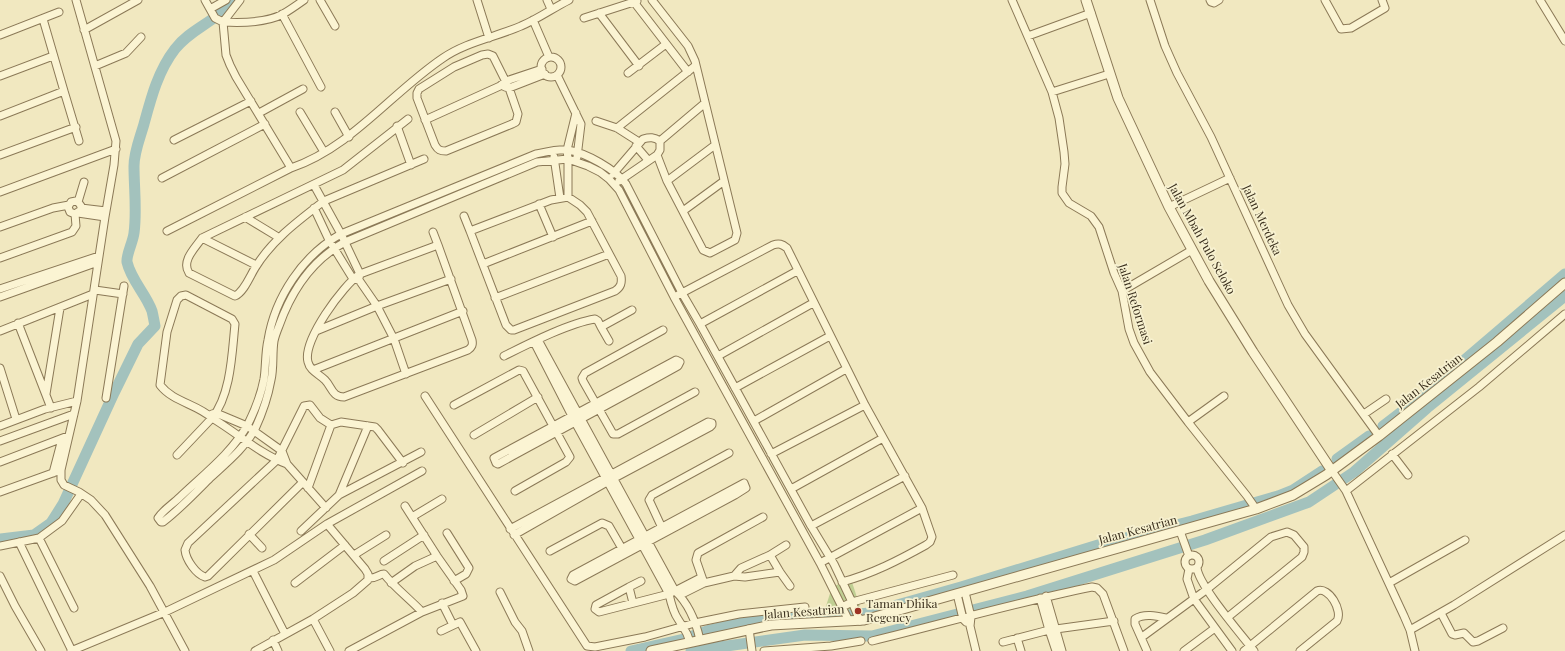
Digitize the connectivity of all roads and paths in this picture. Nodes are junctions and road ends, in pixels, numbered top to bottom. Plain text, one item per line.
1 (76, 0) edge
2 (138, 0) edge
3 (205, 0) edge
4 (226, 0) edge
5 (240, 0) edge
6 (304, 0) edge
7 (320, 0) edge
8 (478, 0) edge
9 (547, 0) edge
10 (570, 0) edge
11 (652, 0) edge
12 (1012, 0) edge
13 (1086, 0) edge
14 (1150, 0) edge
15 (1210, 0) edge
16 (1219, 0) edge
17 (1326, 0) edge
18 (1382, 0) edge
19 (637, 1) edge
20 (1544, 1) edge
21 (551, 9) junction
22 (211, 10) junction
23 (59, 12) dead end
24 (1090, 13) junction
25 (282, 14) junction
26 (599, 14) junction
27 (584, 18) dead end
28 (44, 19) junction
29 (533, 20) junction
30 (223, 22) junction
31 (335, 26) dead end
32 (84, 30) junction
33 (1562, 31) edge
34 (0, 35) edge
35 (1028, 36) junction
36 (141, 37) dead end
37 (489, 38) junction
38 (1565, 41) edge
39 (666, 44) junction
40 (53, 56) junction
41 (549, 57) junction
42 (95, 66) junction
43 (639, 66) junction
44 (695, 66) junction
45 (543, 71) junction
46 (688, 72) junction
47 (628, 74) dead end
48 (1109, 74) junction
49 (557, 75) junction
50 (0, 76) edge
51 (506, 81) junction
52 (500, 86) junction
53 (321, 87) dead end
54 (509, 88) junction
55 (303, 89) dead end
56 (64, 91) junction
57 (1052, 92) junction
58 (251, 101) junction
59 (705, 103) junction
60 (300, 112) dead end
61 (335, 112) dead end
62 (259, 113) junction
63 (576, 113) junction
64 (0, 116) edge
65 (408, 119) dead end
66 (425, 120) junction
67 (596, 121) dead end
68 (265, 124) junction
69 (397, 126) junction
70 (76, 127) junction
71 (617, 128) junction
72 (349, 136) junction
73 (174, 140) dead end
74 (79, 141) dead end
75 (660, 141) junction
76 (638, 144) junction
77 (715, 145) junction
78 (116, 149) junction
79 (567, 150) junction
80 (553, 151) junction
81 (324, 152) junction
82 (578, 154) junction
83 (0, 155) edge
84 (657, 155) junction
85 (424, 159) dead end
86 (572, 160) junction
87 (648, 160) junction
88 (555, 161) junction
89 (411, 165) junction
90 (291, 168) junction
91 (615, 171) junction
92 (162, 178) dead end
93 (622, 178) junction
94 (1230, 178) junction
95 (609, 179) junction
96 (667, 181) junction
97 (724, 181) junction
98 (84, 182) dead end
99 (314, 185) junction
100 (615, 185) junction
101 (0, 192) edge
102 (438, 194) junction
103 (564, 198) junction
104 (324, 201) junction
105 (441, 202) junction
106 (539, 204) junction
107 (69, 205) junction
108 (1169, 207) junction
109 (314, 208) junction
110 (78, 209) junction
111 (683, 211) junction
112 (105, 214) junction
113 (464, 216) dead end
114 (245, 217) junction
115 (592, 221) junction
116 (0, 227) edge
117 (649, 227) junction
118 (167, 231) dead end
119 (470, 231) junction
120 (641, 231) junction
121 (433, 232) dead end
122 (341, 234) junction
123 (278, 237) junction
124 (553, 237) junction
125 (202, 238) junction
126 (329, 240) junction
127 (345, 242) junction
128 (438, 245) junction
129 (334, 248) junction
130 (1192, 250) junction
131 (609, 254) junction
132 (0, 258) edge
133 (98, 259) junction
134 (483, 264) junction
135 (256, 266) junction
136 (669, 268) junction
137 (662, 271) junction
138 (797, 271) junction
139 (60, 272) junction
140 (357, 278) junction
141 (451, 279) junction
142 (1565, 282) edge
143 (124, 286) dead end
144 (0, 289) edge
145 (1122, 291) junction
146 (94, 292) junction
147 (682, 293) junction
148 (123, 294) junction
149 (0, 297) edge
150 (674, 297) junction
151 (495, 298) junction
152 (686, 302) junction
153 (813, 303) junction
154 (377, 306) junction
155 (680, 306) junction
156 (60, 308) junction
157 (632, 310) dead end
158 (463, 311) junction
159 (1565, 314) edge
160 (18, 323) junction
161 (700, 324) junction
162 (601, 327) junction
163 (316, 330) junction
164 (664, 330) dead end
165 (0, 331) edge
166 (830, 336) junction
167 (394, 339) junction
168 (536, 341) junction
169 (609, 341) dead end
170 (504, 356) dead end
171 (718, 356) junction
172 (0, 368) edge
173 (846, 369) junction
174 (313, 370) junction
175 (406, 374) junction
176 (644, 381) dead end
177 (735, 388) junction
178 (696, 392) dead end
179 (46, 395) junction
180 (425, 396) dead end
181 (1224, 396) dead end
182 (538, 397) junction
183 (106, 398) dead end
184 (741, 399) junction
185 (1386, 399) dead end
186 (77, 400) junction
187 (733, 404) junction
188 (454, 405) dead end
189 (865, 405) junction
190 (597, 406) junction
191 (51, 408) junction
192 (746, 408) junction
193 (738, 413) junction
194 (74, 414) junction
195 (1364, 414) junction
196 (212, 415) junction
197 (576, 417) junction
198 (16, 419) junction
199 (754, 422) junction
200 (1188, 422) junction
201 (331, 425) junction
202 (0, 426) edge
203 (247, 426) junction
204 (368, 426) junction
205 (555, 429) junction
206 (254, 430) junction
207 (1376, 433) junction
208 (474, 435) dead end
209 (65, 437) junction
210 (240, 437) junction
211 (883, 438) junction
212 (0, 441) edge
213 (247, 442) junction
214 (666, 448) junction
215 (514, 451) dead end
216 (282, 452) junction
217 (422, 452) dead end
218 (729, 453) dead end
219 (771, 454) junction
220 (177, 455) dead end
221 (1394, 457) junction
222 (277, 460) junction
223 (0, 462) edge
224 (403, 463) junction
225 (288, 464) junction
226 (1330, 469) junction
227 (422, 471) dead end
228 (781, 471) junction
229 (57, 472) junction
230 (1408, 475) dead end
231 (773, 476) junction
232 (905, 476) junction
233 (609, 478) junction
234 (204, 479) junction
235 (303, 482) junction
236 (308, 488) junction
237 (1344, 488) junction
238 (791, 489) junction
239 (515, 491) dead end
240 (0, 492) edge
241 (80, 493) junction
242 (339, 495) junction
243 (442, 499) dead end
244 (712, 504) dead end
245 (405, 506) dead end
246 (1255, 507) junction
247 (326, 508) junction
248 (922, 508) junction
249 (412, 517) junction
250 (763, 517) dead end
251 (327, 524) junction
252 (811, 526) junction
253 (663, 530) junction
254 (301, 531) dead end
255 (512, 532) junction
256 (447, 533) dead end
257 (1181, 533) junction
258 (249, 534) junction
259 (386, 535) dead end
260 (424, 535) junction
261 (1565, 535) edge
262 (39, 538) junction
263 (1466, 540) dead end
264 (643, 541) junction
265 (19, 542) junction
266 (345, 545) junction
267 (786, 545) dead end
268 (0, 546) edge
269 (262, 548) dead end
270 (550, 551) dead end
271 (623, 551) junction
272 (354, 555) junction
273 (770, 555) junction
274 (437, 556) junction
275 (1189, 556) junction
276 (830, 557) junction
277 (384, 561) dead end
278 (820, 563) junction
279 (834, 564) junction
280 (1197, 568) junction
281 (1189, 569) junction
282 (823, 570) junction
283 (253, 571) junction
284 (780, 572) junction
285 (953, 575) dead end
286 (0, 576) edge
287 (734, 576) junction
288 (368, 578) junction
289 (703, 580) junction
290 (454, 581) junction
291 (641, 581) dead end
292 (842, 582) junction
293 (295, 583) dead end
294 (391, 583) junction
295 (1389, 584) junction
296 (790, 586) dead end
297 (629, 587) junction
298 (1206, 590) junction
299 (500, 592) dead end
300 (674, 594) junction
301 (961, 595) junction
302 (1043, 597) junction
303 (1194, 599) junction
304 (442, 603) junction
305 (633, 603) junction
306 (854, 606) junction
307 (805, 607) dead end
308 (74, 608) dead end
309 (165, 612) junction
310 (422, 612) junction
311 (1441, 613) junction
312 (971, 614) junction
313 (846, 615) junction
314 (963, 616) junction
315 (1228, 617) junction
316 (1166, 618) junction
317 (313, 619) junction
318 (859, 619) junction
319 (1114, 621) junction
320 (453, 625) junction
321 (696, 626) junction
322 (970, 626) junction
323 (1215, 628) junction
324 (1503, 628) dead end
325 (685, 629) junction
326 (1052, 630) junction
327 (1410, 630) junction
328 (441, 631) dead end
329 (749, 631) junction
330 (285, 634) junction
331 (1142, 637) junction
332 (1017, 638) junction
333 (700, 639) junction
334 (273, 640) junction
335 (690, 641) junction
336 (861, 641) dead end
337 (872, 641) dead end
338 (1003, 642) dead end
339 (752, 648) edge
340 (80, 649) edge
341 (1252, 649) edge
342 (41, 651) edge
343 (71, 651) edge
344 (185, 651) edge
345 (255, 651) edge
346 (278, 651) edge
347 (330, 651) edge
348 (349, 651) edge
349 (476, 651) edge
350 (529, 651) edge
351 (651, 651) edge
352 (764, 651) edge
353 (976, 651) edge
354 (1021, 651) edge
355 (1056, 651) edge
356 (1062, 651) edge
357 (1124, 651) edge
358 (1147, 651) edge
359 (1184, 651) edge
360 (1232, 651) edge
361 (1244, 651) edge
362 (1300, 651) edge
363 (1415, 651) edge

1 - 32 street
2 - 32 street
3 - 22 street
4 - 22 street
5 - 30 street
6 - 25 street
7 - 31 street
8 - 37 street
9 - 21 street
10 - 21 street
11 - 44 street
12 - 35 street, Jalan Reformasi
13 - 24 street, Jalan Mbah Pulo Seloko
14 - 94 street, Jalan Merdeka
15 - 16 street
17 - 18 street
19 - 26 street
19 - 39 street
20 - 33 street
21 - 29 street
22 - 30 street
23 - 28 street
24 - 35 street
24 - 48 street, Jalan Mbah Pulo Seloko
25 - 30 street
25 - 53 street
26 - 27 street
26 - 43 street
28 - 34 street
28 - 40 street
29 - 37 street
29 - 41 street
30 - 58 street
32 - 42 street
33 - 38 street
35 - 57 street, Jalan Reformasi
36 - 42 street
37 - 72 street
39 - 43 street
39 - 46 street
40 - 50 street
40 - 56 street
41 - 45 street
41 - 49 street
42 - 78 street
43 - 47 street
44 - 46 street
44 - 59 street
45 - 49 street
45 - 51 street
45 - 54 street
46 - 71 street
48 - 57 street
48 - 108 street, Jalan Mbah Pulo Seloko
49 - 63 street
51 - 52 street
51 - 54 street
51 - 66 street
52 - 54 street
52 - 66 street
54 - 66 street
55 - 62 street
56 - 64 street
56 - 70 street
57 - 145 street, Jalan Reformasi
58 - 62 street
58 - 73 street
59 - 75 street
59 - 77 street
60 - 81 street
61 - 72 street
62 - 68 street
63 - 79 street
63 - 82 street
65 - 69 street
67 - 71 street
68 - 90 street
68 - 92 street
69 - 89 street
69 - 99 street
70 - 74 street
70 - 83 street
71 - 76 street
72 - 81 street
75 - 76 street
75 - 84 street
76 - 87 street
76 - 91 street
77 - 96 street
77 - 97 street
78 - 101 street
78 - 112 street
79 - 80 street
79 - 82 street
79 - 86 street
80 - 88 street
80 - 102 street
81 - 90 street
82 - 86 street
82 - 91 street
84 - 87 street
84 - 96 street
85 - 89 street
86 - 88 street
86 - 95 street
86 - 103 street
87 - 93 street
88 - 103 street
88 - 105 street
89 - 104 street
90 - 118 street
91 - 93 street
91 - 95 street
93 - 100 street
93 - 117 street
94 - 108 street
94 - 195 street, Jalan Merdeka
95 - 100 street
96 - 111 street
97 - 111 street
97 - 111 street
98 - 110 street
99 - 104 street
99 - 114 street
100 - 120 street
102 - 105 street
102 - 122 street
103 - 106 street
103 - 115 street
104 - 109 street
104 - 122 street
105 - 127 street
106 - 119 street
106 - 124 street
107 - 110 street
107 - 110 street
107 - 116 street
108 - 130 street, Jalan Mbah Pulo Seloko
109 - 123 street
109 - 126 street
110 - 112 street
110 - 132 street
112 - 133 street
113 - 119 street
114 - 123 street
114 - 125 street
115 - 124 street
115 - 131 street
117 - 120 street
117 - 136 street
119 - 134 street
120 - 137 street
121 - 128 street
122 - 126 street
122 - 127 street
123 - 135 street
124 - 134 street
125 - 135 street
125 - 135 street
126 - 129 street
126 - 203 street
127 - 129 street
127 - 140 street
128 - 140 street
128 - 141 street
129 - 140 street
129 - 206 street
130 - 145 street
130 - 226 street, Jalan Mbah Pulo Seloko
131 - 151 street
131 - 151 street
133 - 139 street
133 - 146 street
134 - 151 street
136 - 137 street
136 - 147 street
137 - 150 street
138 - 147 street
138 - 153 street
138 - 161 street
139 - 144 street
139 - 149 street
140 - 154 street
140 - 163 street
141 - 154 street
141 - 158 street
142 - 207 street, Jalan Kesatrian
143 - 148 street
145 - 200 street, Jalan Reformasi
146 - 148 street
146 - 156 street
146 - 186 street
147 - 150 street
147 - 152 street
148 - 183 street
150 - 155 street
152 - 155 street
152 - 161 street
153 - 166 street
153 - 171 street
154 - 163 street
154 - 167 street
155 - 187 street
156 - 160 street
156 - 179 street
157 - 162 street
158 - 167 street
158 - 175 street
159 - 221 street
160 - 165 street
160 - 179 street
161 - 171 street
162 - 168 street
162 - 169 street
163 - 174 street
164 - 190 street
166 - 173 street
166 - 177 street
167 - 174 street
167 - 175 street
168 - 170 street
168 - 197 street
171 - 177 street
172 - 198 street
173 - 189 street
173 - 199 street
174 - 175 street
176 - 190 street
177 - 184 street
178 - 190 street
179 - 191 street
180 - 255 street
181 - 200 street
182 - 188 street
182 - 205 street
182 - 208 street
184 - 187 street
184 - 192 street
185 - 195 street
186 - 191 street
186 - 194 street
187 - 193 street
189 - 211 street
189 - 219 street
190 - 197 street
191 - 198 street
192 - 193 street
192 - 199 street
193 - 231 street
194 - 209 street
194 - 212 street
195 - 207 street, Jalan Merdeka
196 - 196 street
196 - 203 street
196 - 210 street
196 - 220 street
197 - 205 street
197 - 233 street
198 - 202 street
199 - 219 street
200 - 246 street, Jalan Reformasi
201 - 204 street
201 - 216 street
201 - 236 street
203 - 206 street
203 - 210 street
204 - 224 street
204 - 242 street
205 - 215 street
205 - 239 street
206 - 213 street
206 - 216 street
207 - 226 street, Jalan Kesatrian
209 - 223 street
209 - 229 street
210 - 213 street
210 - 234 street
211 - 232 street
211 - 238 street
213 - 222 street
213 - 234 street
214 - 214 street
214 - 233 street
216 - 222 street
216 - 225 street
217 - 224 street
218 - 253 street
219 - 228 street
221 - 230 street
221 - 237 street
222 - 225 street
222 - 258 street
224 - 242 street
225 - 235 street
226 - 237 street
226 - 246 street, Jalan Kesatrian
227 - 251 street
228 - 231 street
228 - 238 street
229 - 240 street
229 - 241 street
231 - 278 street
232 - 248 street
232 - 252 street
233 - 255 street
233 - 264 street
234 - 234 street
235 - 236 street
235 - 258 street
236 - 247 street
237 - 295 street
238 - 252 street
241 - 262 street
241 - 309 street
242 - 247 street
243 - 249 street
244 - 253 street
245 - 249 street
246 - 257 street, Jalan Kesatrian
247 - 254 street
248 - 276 street
248 - 292 street
249 - 260 street
250 - 289 street
251 - 266 street
251 - 283 street
252 - 276 street
253 - 264 street
255 - 325 street
256 - 290 street
257 - 275 street
257 - 301 street, Jalan Kesatrian
258 - 269 street
259 - 272 street
260 - 274 street
260 - 277 street
261 - 311 street
262 - 265 street
262 - 308 street
263 - 295 street
264 - 271 street
264 - 300 street
265 - 268 street
265 - 343 street
266 - 272 street
266 - 293 street
267 - 273 street
270 - 271 street
271 - 271 street
272 - 288 street
273 - 284 street
273 - 287 street
274 - 290 street
274 - 294 street
275 - 280 street
275 - 281 street
276 - 278 street
276 - 279 street
278 - 282 street
279 - 282 street
279 - 292 street
280 - 281 street
280 - 298 street
281 - 303 street
282 - 313 street
283 - 309 street
283 - 330 street
284 - 287 street
284 - 296 street
285 - 306 street
286 - 342 street
287 - 289 street
288 - 294 street
288 - 317 street
289 - 300 street
290 - 304 street
291 - 297 street
292 - 306 street
294 - 310 street
295 - 327 street
297 - 305 street
297 - 305 street
298 - 303 street
298 - 315 street
298 - 315 street
299 - 350 street
300 - 305 street
300 - 321 street
300 - 325 street
301 - 312 street
301 - 314 street
301 - 318 street, Jalan Kesatrian
302 - 312 street
302 - 319 street
302 - 326 street
303 - 316 street
303 - 323 street
304 - 310 street
304 - 320 street
306 - 313 street
306 - 318 street
307 - 321 street
309 - 340 street
309 - 344 street
310 - 348 street
311 - 324 street
311 - 327 street
312 - 314 street
312 - 322 street
313 - 318 street, Jalan Kesatrian
313 - 329 street, Jalan Kesatrian
314 - 322 street
314 - 337 street
315 - 341 street
316 - 331 street
316 - 331 street
317 - 330 street
317 - 347 street
319 - 326 street
319 - 357 street
320 - 328 street
320 - 349 street
321 - 325 street
321 - 333 street
322 - 353 street
323 - 359 street
323 - 360 street
325 - 335 street
326 - 332 street
326 - 355 street
326 - 356 street
327 - 363 street
329 - 333 street, Jalan Kesatrian
329 - 339 street
330 - 334 street
331 - 358 street
332 - 338 street
332 - 354 street
333 - 335 street, Jalan Kesatrian
334 - 345 street
334 - 346 street
335 - 351 street, Jalan Kesatrian
336 - 352 street
340 - 343 street
341 - 361 street
341 - 362 street

